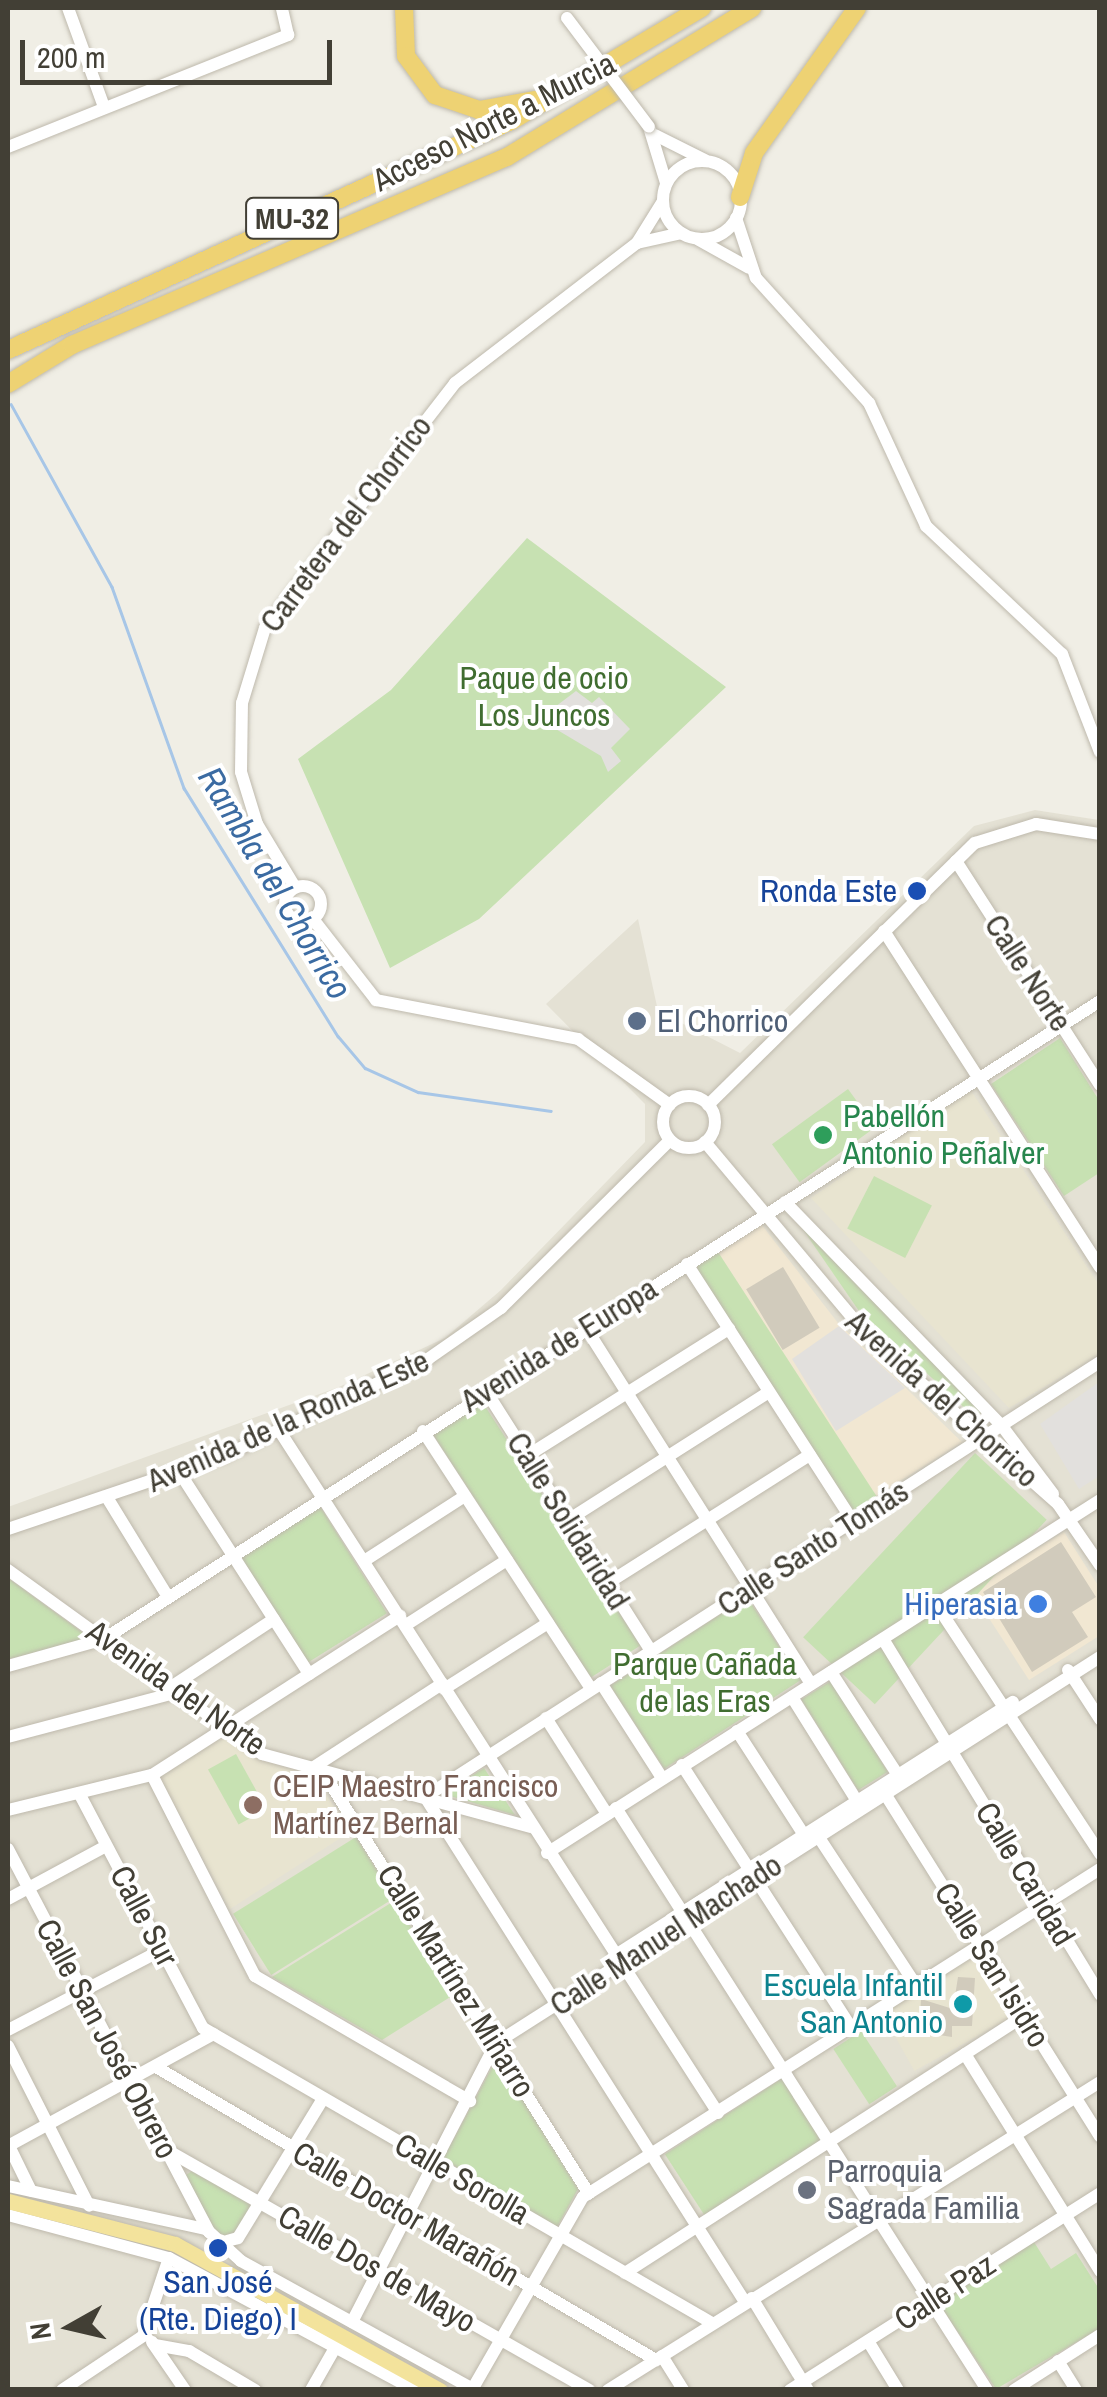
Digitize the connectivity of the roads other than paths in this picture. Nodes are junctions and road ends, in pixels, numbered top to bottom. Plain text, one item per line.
1 (68, 8) edge
2 (282, 8) edge
3 (404, 8) edge
4 (702, 8) edge
5 (752, 8) edge
6 (857, 8) edge
7 (563, 13) edge
8 (578, 86) junction
9 (103, 104) junction
10 (652, 130) junction
11 (8, 147) edge
12 (707, 161) junction
13 (666, 183) junction
14 (740, 197) junction
15 (663, 201) junction
16 (736, 218) junction
17 (681, 232) junction
18 (696, 238) junction
19 (637, 244) junction
20 (748, 268) junction
21 (8, 350) edge
22 (8, 384) edge
23 (1100, 752) edge
24 (1100, 834) edge
25 (956, 861) junction
26 (295, 888) junction
27 (313, 918) junction
28 (884, 931) junction
29 (1100, 1000) edge
30 (1061, 1025) junction
31 (978, 1078) junction
32 (1100, 1086) edge
33 (670, 1105) junction
34 (708, 1105) junction
35 (670, 1140) junction
36 (706, 1142) junction
37 (785, 1202) junction
38 (767, 1213) junction
39 (687, 1264) junction
40 (1100, 1268) edge
41 (586, 1328) junction
42 (730, 1329) junction
43 (1100, 1362) edge
44 (486, 1391) junction
45 (770, 1392) junction
46 (626, 1394) junction
47 (1002, 1426) junction
48 (279, 1430) junction
49 (423, 1432) junction
50 (984, 1439) junction
51 (810, 1455) junction
52 (527, 1456) junction
53 (667, 1457) junction
54 (180, 1473) junction
55 (322, 1496) junction
56 (465, 1496) junction
57 (108, 1499) junction
58 (1100, 1500) edge
59 (1058, 1504) junction
60 (568, 1520) junction
61 (707, 1520) junction
62 (1069, 1520) junction
63 (853, 1522) junction
64 (8, 1528) edge
65 (232, 1555) junction
66 (507, 1560) junction
67 (364, 1561) junction
68 (1100, 1566) edge
69 (8, 1570) edge
70 (608, 1583) junction
71 (750, 1588) junction
72 (168, 1597) junction
73 (936, 1604) junction
74 (274, 1619) junction
75 (403, 1621) junction
76 (548, 1623) junction
77 (883, 1638) junction
78 (104, 1639) junction
79 (1100, 1647) edge
80 (651, 1651) junction
81 (1100, 1657) edge
82 (8, 1666) edge
83 (830, 1672) junction
84 (1069, 1672) junction
85 (309, 1674) junction
86 (811, 1684) junction
87 (443, 1686) junction
88 (596, 1686) junction
89 (175, 1690) junction
90 (792, 1696) junction
91 (1007, 1711) junction
92 (546, 1718) junction
93 (1100, 1720) edge
94 (227, 1727) junction
95 (737, 1730) junction
96 (8, 1737) edge
97 (950, 1748) junction
98 (486, 1756) junction
99 (682, 1765) junction
100 (318, 1768) junction
101 (152, 1775) junction
102 (898, 1775) junction
103 (662, 1778) junction
104 (883, 1790) junction
105 (80, 1794) junction
106 (424, 1797) junction
107 (857, 1801) junction
108 (8, 1810) edge
109 (611, 1811) junction
110 (531, 1828) junction
111 (812, 1834) junction
112 (106, 1846) junction
113 (8, 1849) edge
114 (547, 1853) junction
115 (1100, 1854) edge
116 (1100, 1868) edge
117 (753, 1874) junction
118 (28, 1888) junction
119 (8, 1898) edge
120 (1042, 1904) junction
121 (688, 1915) junction
122 (980, 1945) junction
123 (162, 1950) junction
124 (617, 1960) junction
125 (916, 1985) junction
126 (82, 1991) junction
127 (1100, 1996) edge
128 (556, 2005) junction
129 (1024, 2016) junction
130 (851, 2027) junction
131 (8, 2030) edge
132 (213, 2034) junction
133 (496, 2043) junction
134 (8, 2046) edge
135 (965, 2054) junction
136 (156, 2067) junction
137 (785, 2069) junction
138 (131, 2080) junction
139 (1100, 2082) edge
140 (1075, 2098) junction
141 (323, 2099) junction
142 (470, 2101) junction
143 (718, 2112) junction
144 (48, 2125) junction
145 (1016, 2135) junction
146 (1100, 2136) edge
147 (830, 2140) junction
148 (8, 2145) edge
149 (293, 2148) junction
150 (165, 2149) junction
151 (655, 2152) junction
152 (440, 2166) junction
153 (8, 2186) edge
154 (32, 2191) junction
155 (1100, 2193) edge
156 (588, 2194) junction
157 (8, 2201) edge
158 (260, 2202) junction
159 (89, 2206) junction
160 (8, 2215) edge
161 (1065, 2215) junction
162 (412, 2218) junction
163 (880, 2220) junction
164 (698, 2225) junction
165 (206, 2229) junction
166 (561, 2235) junction
167 (227, 2241) junction
168 (168, 2258) junction
169 (382, 2269) junction
170 (1100, 2271) edge
171 (625, 2273) junction
172 (246, 2280) junction
173 (532, 2287) junction
174 (748, 2300) junction
175 (931, 2300) junction
176 (352, 2322) junction
177 (712, 2323) junction
178 (1100, 2335) edge
179 (149, 2340) junction
180 (501, 2340) junction
181 (868, 2341) junction
182 (335, 2348) junction
183 (659, 2358) junction
184 (1058, 2362) junction
185 (806, 2385) edge
186 (474, 2389) edge
187 (62, 2390) edge
188 (184, 2390) edge
189 (255, 2390) edge
190 (312, 2390) edge
191 (415, 2390) edge
192 (440, 2390) edge
193 (589, 2390) edge
194 (608, 2390) edge
195 (683, 2390) edge
196 (790, 2390) edge
197 (898, 2390) edge
198 (987, 2390) edge
199 (1014, 2390) edge
200 (1076, 2390) edge

1 - 9 street
2 - 9 street
3 - 8 highway
4 - 8 highway, Acceso Norte a Murcia / MU-32
5 - 22 highway, Acceso Norte a Murcia / MU-32
6 - 14 highway
7 - 10 street, bridge
8 - 21 highway, Acceso Norte a Murcia / MU-32
9 - 11 street
10 - 12 street
10 - 13 street
12 - 13 street
12 - 14 street
13 - 15 street
14 - 16 street
15 - 17 street
15 - 19 street, Carretera del Chorrico
16 - 18 street
16 - 20 street
17 - 18 street
17 - 19 street, Carretera del Chorrico
18 - 20 street
19 - 26 street, Carretera del Chorrico
20 - 23 street
24 - 25 street
25 - 28 street
25 - 30 street, Calle Norte
26 - 27 street
26 - 27 street
27 - 33 street
28 - 31 street
28 - 34 street
29 - 30 street, Avenida de Europa
30 - 31 street, Avenida de Europa
30 - 32 street, Calle Norte
31 - 37 street, Avenida de Europa
31 - 40 street
33 - 34 street
33 - 35 street
34 - 36 street
35 - 36 street
35 - 48 street, Avenida de la Ronda Este
36 - 38 street, Avenida del Chorrico
37 - 38 street, Avenida de Europa
37 - 47 street, Avenida del Chorrico
38 - 39 street, Avenida de Europa
38 - 50 street, Avenida del Chorrico
39 - 41 street, Avenida de Europa
39 - 42 street
41 - 44 street, Avenida de Europa
41 - 46 street
42 - 45 street
42 - 46 street
43 - 47 street, Calle Santo Tomás
44 - 49 street, Avenida de Europa
44 - 52 street, Calle Solidaridad
45 - 51 street
45 - 53 street
46 - 52 street
46 - 53 street
47 - 50 street, Calle Santo Tomás
47 - 59 street, Avenida del Chorrico
48 - 54 street, Avenida de la Ronda Este
48 - 55 street
49 - 55 street, Avenida de Europa
49 - 56 street
50 - 59 street, Avenida del Chorrico
50 - 63 street, Calle Santo Tomás
51 - 61 street
51 - 63 street
52 - 60 street, Calle Solidaridad
53 - 60 street
53 - 61 street
54 - 57 street, Avenida de la Ronda Este
54 - 65 street
55 - 65 street, Avenida de Europa
55 - 67 street
56 - 66 street
56 - 67 street
57 - 64 street, Avenida de la Ronda Este
57 - 72 street
58 - 62 street
59 - 62 street, Avenida del Chorrico
60 - 70 street, Calle Solidaridad
61 - 70 street
61 - 71 street
62 - 68 street, Avenida del Chorrico
62 - 73 street
63 - 71 street, Calle Santo Tomás
65 - 72 street, Avenida de Europa
65 - 74 street
66 - 75 street
66 - 76 street
67 - 75 street
69 - 78 street, Avenida del Norte
70 - 80 street, Calle Solidaridad
71 - 80 street, Calle Santo Tomás
71 - 86 street
72 - 78 street, Avenida de Europa
73 - 77 street
73 - 91 street
74 - 85 street
74 - 89 street
75 - 85 street
75 - 87 street
76 - 87 street
76 - 88 street
77 - 83 street
77 - 97 street, Calle Caridad
78 - 82 street, Avenida de Europa
78 - 89 street, Avenida del Norte
79 - 84 street, Calle Manuel Machado
80 - 88 street, Calle Santo Tomás
81 - 84 street, Calle Manuel Machado
83 - 86 street
83 - 102 street
84 - 91 street, Calle Manuel Machado
84 - 93 street
85 - 94 street
86 - 90 street
87 - 98 street
87 - 100 street
88 - 92 street, Calle Santo Tomás
88 - 103 street
89 - 94 street, Avenida del Norte
89 - 96 street
90 - 95 street
90 - 107 street
91 - 97 street, Calle Manuel Machado
91 - 115 street
92 - 98 street, Calle Santo Tomás
92 - 109 street
94 - 100 street, Avenida del Norte
94 - 101 street
95 - 99 street
95 - 111 street
97 - 102 street, Calle Manuel Machado
97 - 104 street, Calle Manuel Machado
97 - 120 street, Calle Caridad
98 - 106 street, Calle Santo Tomás
98 - 110 street
99 - 103 street
99 - 117 street
100 - 106 street, Avenida del Norte
100 - 133 street, Calle Martínez Miñarro
101 - 105 street
101 - 142 street
102 - 104 street, Calle Manuel Machado
103 - 109 street
104 - 107 street, Calle Manuel Machado
104 - 111 street, Calle Manuel Machado
104 - 122 street, Calle San Isidro
105 - 108 street
105 - 112 street, Calle Sur
106 - 110 street, Avenida del Norte
106 - 128 street
107 - 111 street, Calle Manuel Machado
109 - 114 street
109 - 121 street
110 - 114 street
111 - 117 street, Calle Manuel Machado
111 - 125 street
112 - 118 street
112 - 123 street, Calle Sur
113 - 118 street, Calle San José Obrero
114 - 124 street
116 - 120 street
117 - 121 street, Calle Manuel Machado
117 - 130 street
118 - 119 street
118 - 126 street, Calle San José Obrero
120 - 122 street
120 - 127 street, Calle Caridad
121 - 124 street, Calle Manuel Machado
121 - 137 street
122 - 125 street
122 - 129 street, Calle San Isidro
123 - 126 street
123 - 132 street, Calle Sur
124 - 128 street, Calle Manuel Machado
124 - 143 street
125 - 130 street
126 - 131 street
126 - 138 street, Calle San José Obrero
128 - 133 street, Calle Manuel Machado
128 - 151 street
129 - 135 street
129 - 140 street, Calle San Isidro
130 - 137 street
132 - 136 street
132 - 141 street, Calle Sorolla
133 - 142 street
133 - 156 street, Calle Martínez Miñarro
134 - 144 street
135 - 145 street
135 - 147 street
136 - 138 street
136 - 149 street, Calle Doctor Marañón
137 - 143 street
137 - 147 street
138 - 144 street
138 - 150 street, Calle San José Obrero
139 - 140 street
140 - 145 street
140 - 146 street, Calle San Isidro
141 - 149 street
141 - 152 street, Calle Sorolla
142 - 152 street
143 - 151 street
144 - 148 street
144 - 159 street
145 - 161 street
145 - 163 street
147 - 163 street
147 - 164 street
148 - 154 street
149 - 158 street
149 - 162 street, Calle Doctor Marañón
150 - 158 street, Calle Dos de Mayo
150 - 165 street, Calle San José Obrero
151 - 156 street
151 - 164 street
152 - 162 street
152 - 166 street, Calle Sorolla
153 - 154 street
154 - 159 street
155 - 161 street, Calle Paz
156 - 166 street
157 - 172 main road
158 - 167 street
158 - 169 street, Calle Dos de Mayo
159 - 165 street
160 - 168 street
161 - 170 street
161 - 175 street, Calle Paz
162 - 169 street
162 - 173 street, Calle Doctor Marañón
163 - 174 street
163 - 175 street
164 - 171 street
164 - 174 street
165 - 167 street
165 - 172 street, Calle San José Obrero
166 - 171 street, Calle Sorolla
166 - 173 street
167 - 176 street
168 - 179 street
168 - 182 street
169 - 176 street
169 - 180 street, Calle Dos de Mayo
171 - 177 street, Calle Sorolla
172 - 192 main road
173 - 180 street
173 - 183 street, Calle Doctor Marañón
174 - 177 street
174 - 185 street
175 - 181 street, Calle Paz
175 - 198 street
176 - 186 street
177 - 183 street
178 - 184 street
179 - 187 street
179 - 188 street
179 - 189 street
180 - 186 street
180 - 193 street, Calle Dos de Mayo
181 - 185 street, Calle Paz
181 - 197 street
182 - 190 street
182 - 191 street
183 - 194 street
183 - 195 street
184 - 199 street
184 - 200 street
185 - 196 street, Calle Paz

